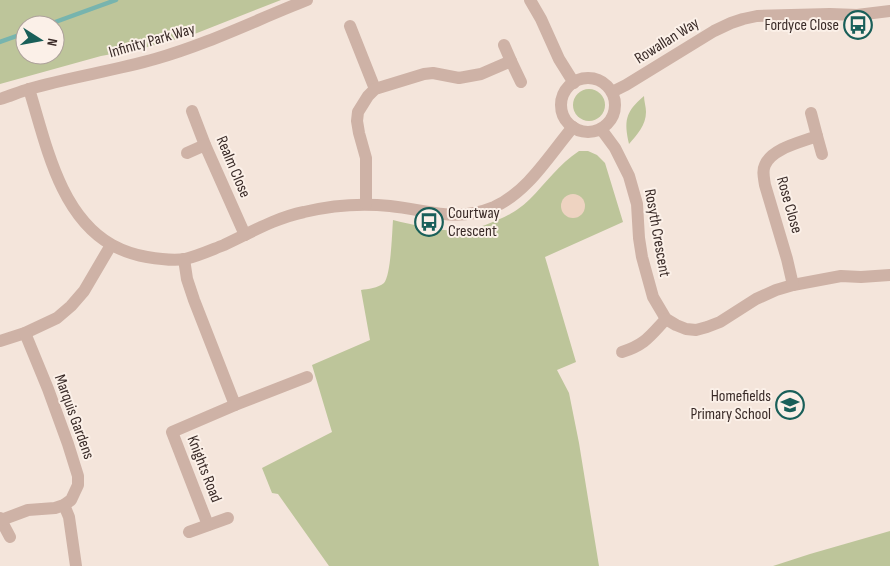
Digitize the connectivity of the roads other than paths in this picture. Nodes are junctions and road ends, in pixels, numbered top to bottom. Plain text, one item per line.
1 (307, 0) edge
2 (530, 0) edge
3 (890, 11) edge
4 (350, 26) dead end
5 (504, 45) dead end
6 (511, 61) junction
7 (521, 82) dead end
8 (574, 82) junction
9 (29, 89) junction
10 (374, 90) junction
11 (612, 92) junction
12 (0, 99) edge
13 (192, 111) dead end
14 (811, 113) dead end
15 (573, 127) junction
16 (601, 129) junction
17 (817, 136) junction
18 (205, 145) junction
19 (187, 153) dead end
20 (822, 154) dead end
21 (366, 204) junction
22 (245, 235) junction
23 (111, 245) junction
24 (184, 259) junction
25 (890, 275) edge
26 (793, 285) junction
27 (666, 319) junction
28 (25, 333) junction
29 (0, 341) edge
30 (622, 352) dead end
31 (307, 377) dead end
32 (236, 405) junction
33 (64, 506) junction
34 (228, 518) dead end
35 (0, 519) edge
36 (208, 525) junction
37 (189, 532) dead end
38 (10, 537) dead end
39 (76, 566) edge

1 - 9 street, Infinity Park Way
2 - 8 street
3 - 11 street, Rowallan Way
4 - 10 street
5 - 6 street
6 - 7 street
6 - 10 street
8 - 11 street
8 - 15 street
9 - 12 street, Infinity Park Way
9 - 23 street
10 - 21 street
11 - 16 street
13 - 18 street, Realm Close
14 - 17 street
15 - 16 street
15 - 21 street
16 - 27 street, Rosyth Crescent
17 - 20 street
17 - 26 street, Rose Close
18 - 19 street
18 - 22 street, Realm Close
21 - 22 street
22 - 24 street
23 - 24 street
23 - 28 street
24 - 32 street
25 - 26 street
26 - 27 street
27 - 30 street
28 - 29 street
28 - 33 street, Marquis Gardens
31 - 32 street, Knights Road
32 - 36 street, Knights Road
33 - 35 street
33 - 39 street
34 - 36 street, Knights Road
35 - 38 street
36 - 37 street, Knights Road

